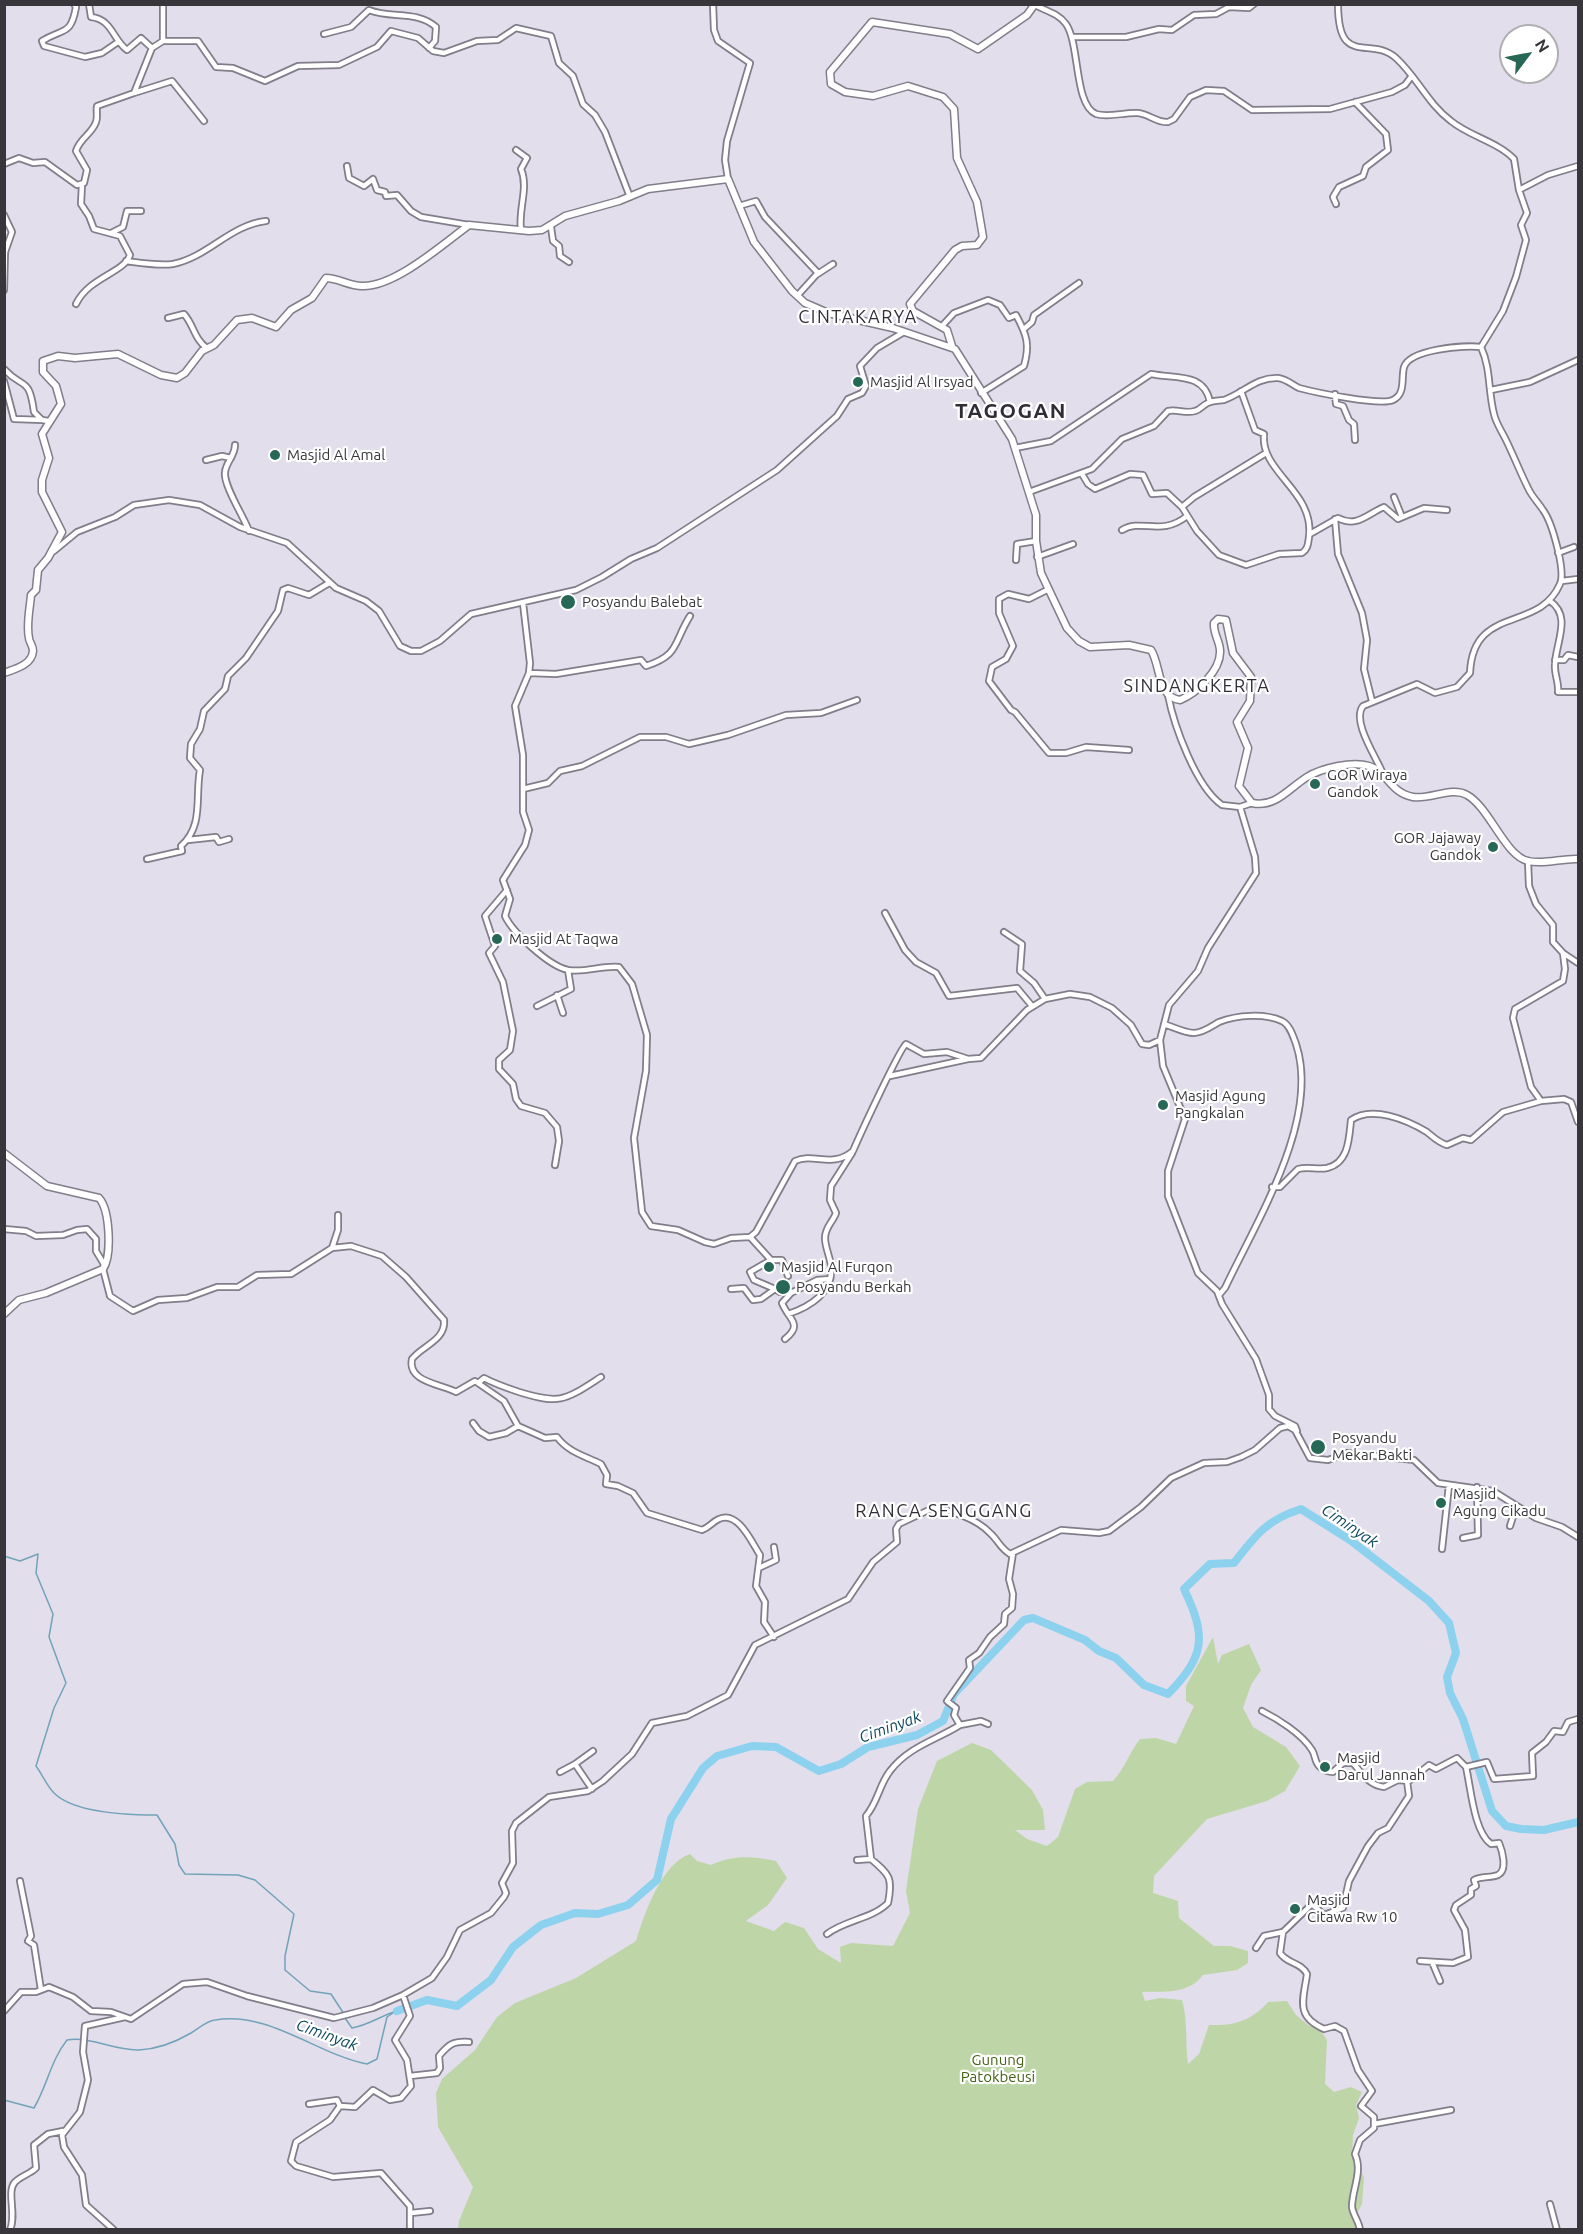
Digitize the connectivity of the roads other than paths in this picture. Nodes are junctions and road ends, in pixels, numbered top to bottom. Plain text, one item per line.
1 (74, 4) edge
2 (88, 4) edge
3 (163, 4) edge
4 (713, 4) edge
5 (1254, 4) edge
6 (1338, 4) edge
7 (1035, 5) edge
8 (324, 34) dead end
9 (1072, 37) junction
10 (163, 41) junction
11 (118, 42) junction
12 (152, 48) junction
13 (429, 48) junction
14 (1411, 77) junction
15 (134, 93) junction
16 (1355, 102) junction
17 (204, 121) dead end
18 (516, 150) dead end
19 (4, 164) edge
20 (346, 166) dead end
21 (1578, 166) edge
22 (728, 179) junction
23 (82, 184) junction
24 (1519, 190) junction
25 (630, 197) junction
26 (1336, 204) dead end
27 (739, 206) junction
28 (141, 212) dead end
29 (4, 215) edge
30 (266, 221) dead end
31 (469, 225) junction
32 (551, 227) junction
33 (521, 230) junction
34 (111, 233) junction
35 (126, 261) junction
36 (569, 262) dead end
37 (833, 264) dead end
38 (818, 273) junction
39 (1079, 283) dead end
40 (4, 290) edge
41 (796, 296) junction
42 (76, 304) dead end
43 (168, 318) dead end
44 (942, 326) junction
45 (1024, 329) junction
46 (904, 332) junction
47 (952, 346) junction
48 (1481, 347) junction
49 (207, 348) junction
50 (1578, 360) edge
51 (5, 371) edge
52 (4, 381) edge
53 (1241, 390) junction
54 (1491, 390) junction
55 (981, 393) junction
56 (1335, 394) junction
57 (7, 399) edge
58 (1210, 402) junction
59 (46, 421) junction
60 (1355, 440) dead end
61 (235, 445) dead end
62 (1015, 448) junction
63 (1266, 453) junction
64 (231, 458) junction
65 (206, 460) dead end
66 (1082, 474) junction
67 (1029, 492) junction
68 (1394, 497) dead end
69 (1182, 507) junction
70 (1447, 510) dead end
71 (1187, 516) junction
72 (1402, 517) junction
73 (1335, 519) junction
74 (1122, 530) dead end
75 (249, 531) junction
76 (1310, 534) junction
77 (1036, 541) junction
78 (1073, 544) dead end
79 (1574, 547) dead end
80 (1558, 553) junction
81 (1038, 557) junction
82 (48, 558) junction
83 (1016, 560) dead end
84 (1578, 579) edge
85 (1562, 581) junction
86 (329, 583) junction
87 (1047, 590) junction
88 (1550, 601) junction
89 (523, 603) junction
90 (690, 616) dead end
91 (1578, 657) edge
92 (1555, 660) junction
93 (4, 673) edge
94 (529, 673) junction
95 (1578, 692) edge
96 (1168, 695) junction
97 (857, 700) dead end
98 (1372, 701) junction
99 (1129, 750) dead end
100 (1384, 777) junction
101 (523, 789) junction
102 (1252, 803) junction
103 (1240, 807) junction
104 (229, 839) dead end
105 (188, 840) junction
106 (147, 859) dead end
107 (1578, 859) edge
108 (1528, 861) junction
109 (507, 890) junction
110 (494, 903) junction
111 (506, 912) junction
112 (885, 913) dead end
113 (1004, 932) dead end
114 (1563, 953) junction
115 (1578, 963) edge
116 (568, 970) junction
117 (557, 995) junction
118 (1045, 999) junction
119 (537, 1006) dead end
120 (1032, 1006) junction
121 (563, 1012) dead end
122 (1164, 1024) junction
123 (1160, 1040) junction
124 (968, 1059) junction
125 (890, 1076) junction
126 (1540, 1101) junction
127 (1578, 1122) edge
128 (853, 1151) junction
129 (4, 1153) edge
130 (555, 1165) dead end
131 (1272, 1187) junction
132 (338, 1215) dead end
133 (4, 1229) edge
134 (750, 1237) junction
135 (332, 1248) junction
136 (771, 1260) junction
137 (104, 1267) junction
138 (788, 1276) dead end
139 (830, 1279) junction
140 (731, 1289) dead end
141 (775, 1289) junction
142 (791, 1293) junction
143 (1219, 1294) junction
144 (4, 1314) edge
145 (788, 1314) junction
146 (785, 1339) dead end
147 (601, 1377) dead end
148 (478, 1383) junction
149 (473, 1423) dead end
150 (518, 1426) junction
151 (1297, 1433) junction
152 (1449, 1485) junction
153 (1477, 1487) junction
154 (1516, 1507) junction
155 (1510, 1526) dead end
156 (1578, 1537) edge
157 (1463, 1538) dead end
158 (774, 1547) dead end
159 (1442, 1549) dead end
160 (1013, 1553) junction
161 (759, 1568) junction
162 (774, 1637) junction
163 (1262, 1711) dead end
164 (1578, 1719) edge
165 (988, 1724) dead end
166 (960, 1725) junction
167 (593, 1751) dead end
168 (575, 1764) junction
169 (1466, 1767) junction
170 (560, 1772) dead end
171 (1407, 1781) junction
172 (592, 1789) junction
173 (871, 1859) junction
174 (857, 1860) dead end
175 (20, 1881) dead end
176 (1283, 1932) junction
177 (827, 1934) dead end
178 (1256, 1948) dead end
179 (1420, 1961) dead end
180 (1432, 1962) junction
181 (1440, 1981) dead end
182 (41, 1990) junction
183 (404, 1996) junction
184 (4, 2011) edge
185 (126, 2017) junction
186 (469, 2042) dead end
187 (410, 2076) junction
188 (309, 2104) dead end
189 (340, 2106) junction
190 (1451, 2110) dead end
191 (1374, 2124) junction
192 (63, 2131) junction
193 (1550, 2204) dead end
194 (430, 2211) dead end
195 (411, 2213) junction
196 (10, 2229) edge
197 (114, 2229) edge
198 (411, 2229) edge
199 (1360, 2229) edge
200 (1557, 2229) edge

1 - 11 street
2 - 11 street
3 - 10 street
4 - 22 street
5 - 9 street
6 - 14 street
7 - 9 street
7 - 44 main road
8 - 13 street
9 - 16 street
10 - 12 street
10 - 13 street
11 - 12 street
12 - 15 street
13 - 25 street
14 - 16 street
14 - 24 street
15 - 17 street
15 - 23 street
16 - 26 street
18 - 33 street
19 - 23 street
20 - 31 street
21 - 24 street
22 - 25 main road
22 - 27 main road
23 - 34 street
24 - 48 street
25 - 32 main road
27 - 38 street
27 - 41 main road
28 - 34 street
29 - 40 street
30 - 35 street
31 - 33 main road
31 - 49 main road
32 - 33 main road
32 - 36 street
34 - 35 street
35 - 42 street
37 - 38 street
38 - 41 street
39 - 45 street
41 - 46 main road
43 - 49 street
44 - 45 street
44 - 47 main road
45 - 55 street
46 - 47 main road
46 - 89 street
47 - 55 main road
48 - 54 street
48 - 56 street
49 - 59 main road
50 - 54 street
51 - 59 street
52 - 57 street
53 - 56 street
53 - 58 street
53 - 63 street
54 - 80 street
55 - 62 main road
56 - 60 street
57 - 59 street
58 - 62 street
58 - 66 street
59 - 82 main road
61 - 64 street
62 - 67 main road
63 - 69 street
63 - 76 street
64 - 65 street
64 - 75 street
66 - 67 street
66 - 69 street
67 - 77 main road
68 - 72 street
69 - 71 street
70 - 72 street
71 - 74 street
71 - 76 street
72 - 73 street
73 - 76 street
73 - 98 street
75 - 82 street
75 - 86 street
77 - 81 main road
77 - 83 street
78 - 81 street
79 - 80 street
80 - 85 street
81 - 87 main road
82 - 93 main road
84 - 85 street
85 - 88 street
86 - 89 street
86 - 105 street
87 - 96 main road
87 - 99 street
88 - 92 street
88 - 98 street
89 - 94 street
90 - 94 street
91 - 92 street
92 - 95 street
94 - 101 street
96 - 102 main road
96 - 103 street
97 - 101 street
98 - 100 street
100 - 102 main road
100 - 108 main road
101 - 109 street
102 - 103 street
103 - 122 street
104 - 105 street
105 - 106 street
107 - 108 main road
108 - 114 street
109 - 110 street
109 - 111 street
110 - 111 street
110 - 130 street
111 - 116 street
112 - 120 street
113 - 118 street
114 - 115 street
114 - 126 street
116 - 117 street
116 - 134 street
117 - 119 street
117 - 121 street
118 - 120 street
118 - 123 street
120 - 124 street
122 - 123 street
122 - 131 street
123 - 143 street
124 - 125 street
124 - 125 street
125 - 128 street
126 - 127 street
126 - 131 street
128 - 134 street
128 - 139 street
129 - 137 main road
131 - 143 street
132 - 135 street
133 - 137 street
134 - 136 street
135 - 137 street
135 - 148 street
136 - 138 street
136 - 141 street
137 - 144 main road
139 - 142 street
139 - 145 street
140 - 141 street
141 - 142 street
142 - 145 street
143 - 151 street
145 - 146 street
147 - 148 street
148 - 150 street
149 - 150 street
150 - 161 street
151 - 152 street
151 - 160 street
152 - 153 street
152 - 159 street
153 - 154 street
153 - 157 street
154 - 155 street
154 - 156 street
158 - 161 street
160 - 162 street
160 - 166 street
161 - 162 street
162 - 172 street
163 - 171 street
164 - 169 street
165 - 166 street
166 - 173 street
167 - 168 street
168 - 170 street
168 - 172 street
169 - 171 street
169 - 180 street
171 - 176 street
172 - 183 street
173 - 174 street
173 - 177 street
175 - 182 street
176 - 178 street
176 - 191 street
179 - 180 street
180 - 181 street
182 - 184 street
182 - 185 street
183 - 185 street
183 - 187 street
185 - 192 street
186 - 187 street
187 - 189 street
188 - 189 street
189 - 195 street
190 - 191 street
191 - 199 street
192 - 196 street
192 - 197 street
193 - 200 street
194 - 195 street
195 - 198 street

